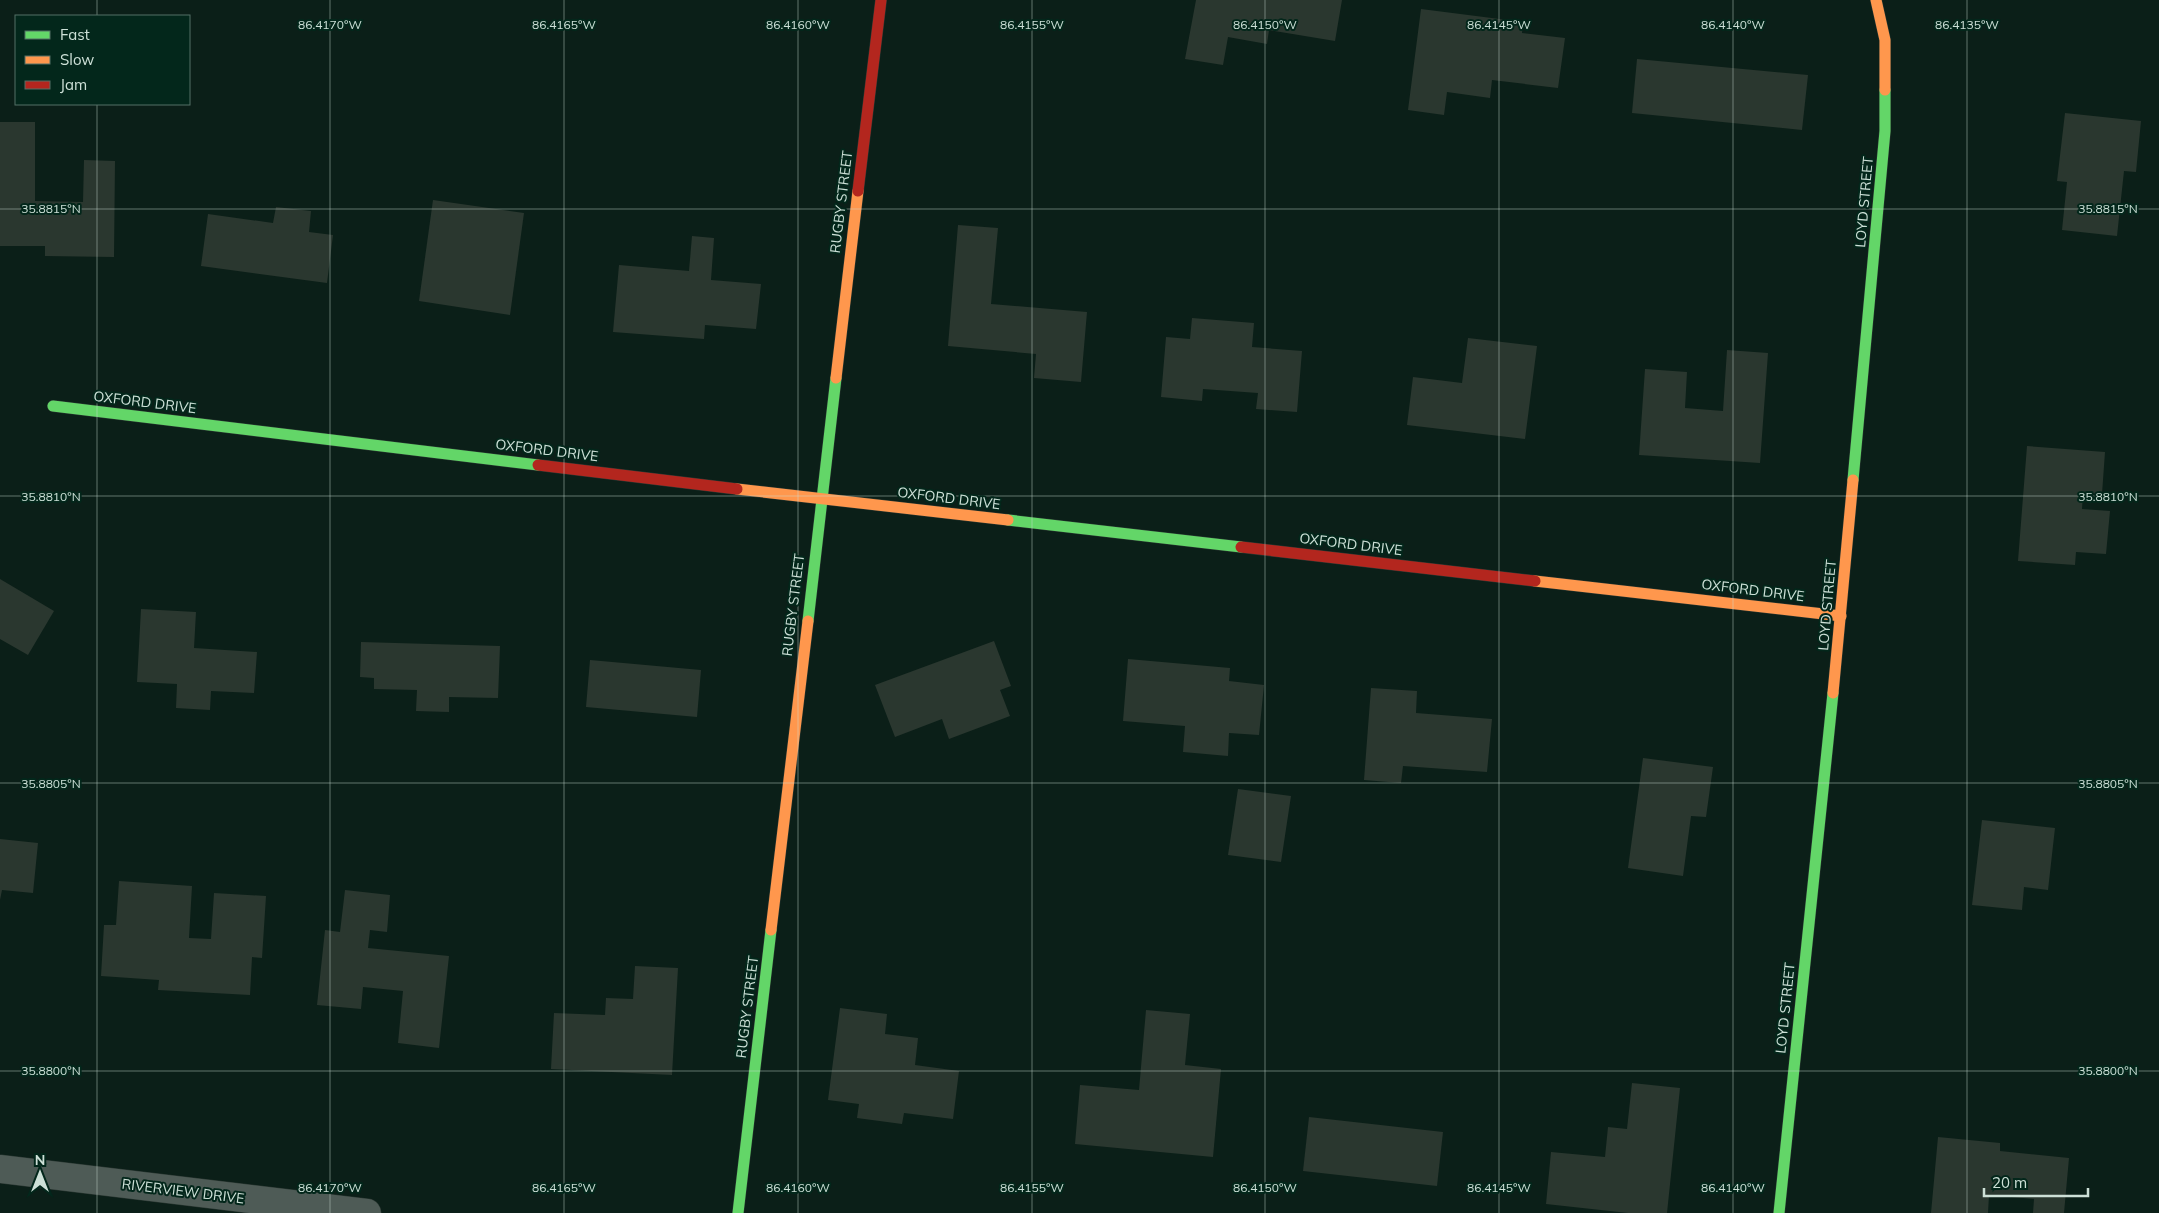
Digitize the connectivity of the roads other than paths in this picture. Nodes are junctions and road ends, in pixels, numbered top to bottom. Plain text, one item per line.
1 (881, 0) edge
2 (1876, 0) edge
3 (53, 406) dead end
4 (821, 498) junction
5 (1841, 616) junction
6 (0, 1169) edge
7 (367, 1213) edge
8 (738, 1213) edge
9 (1779, 1213) edge

1 - 4 street, RUGBY STREET
2 - 5 street, LOYD STREET
3 - 4 street, OXFORD DRIVE
4 - 5 street, OXFORD DRIVE
4 - 8 street, RUGBY STREET
5 - 9 street, LOYD STREET
6 - 7 street, RIVERVIEW DRIVE

